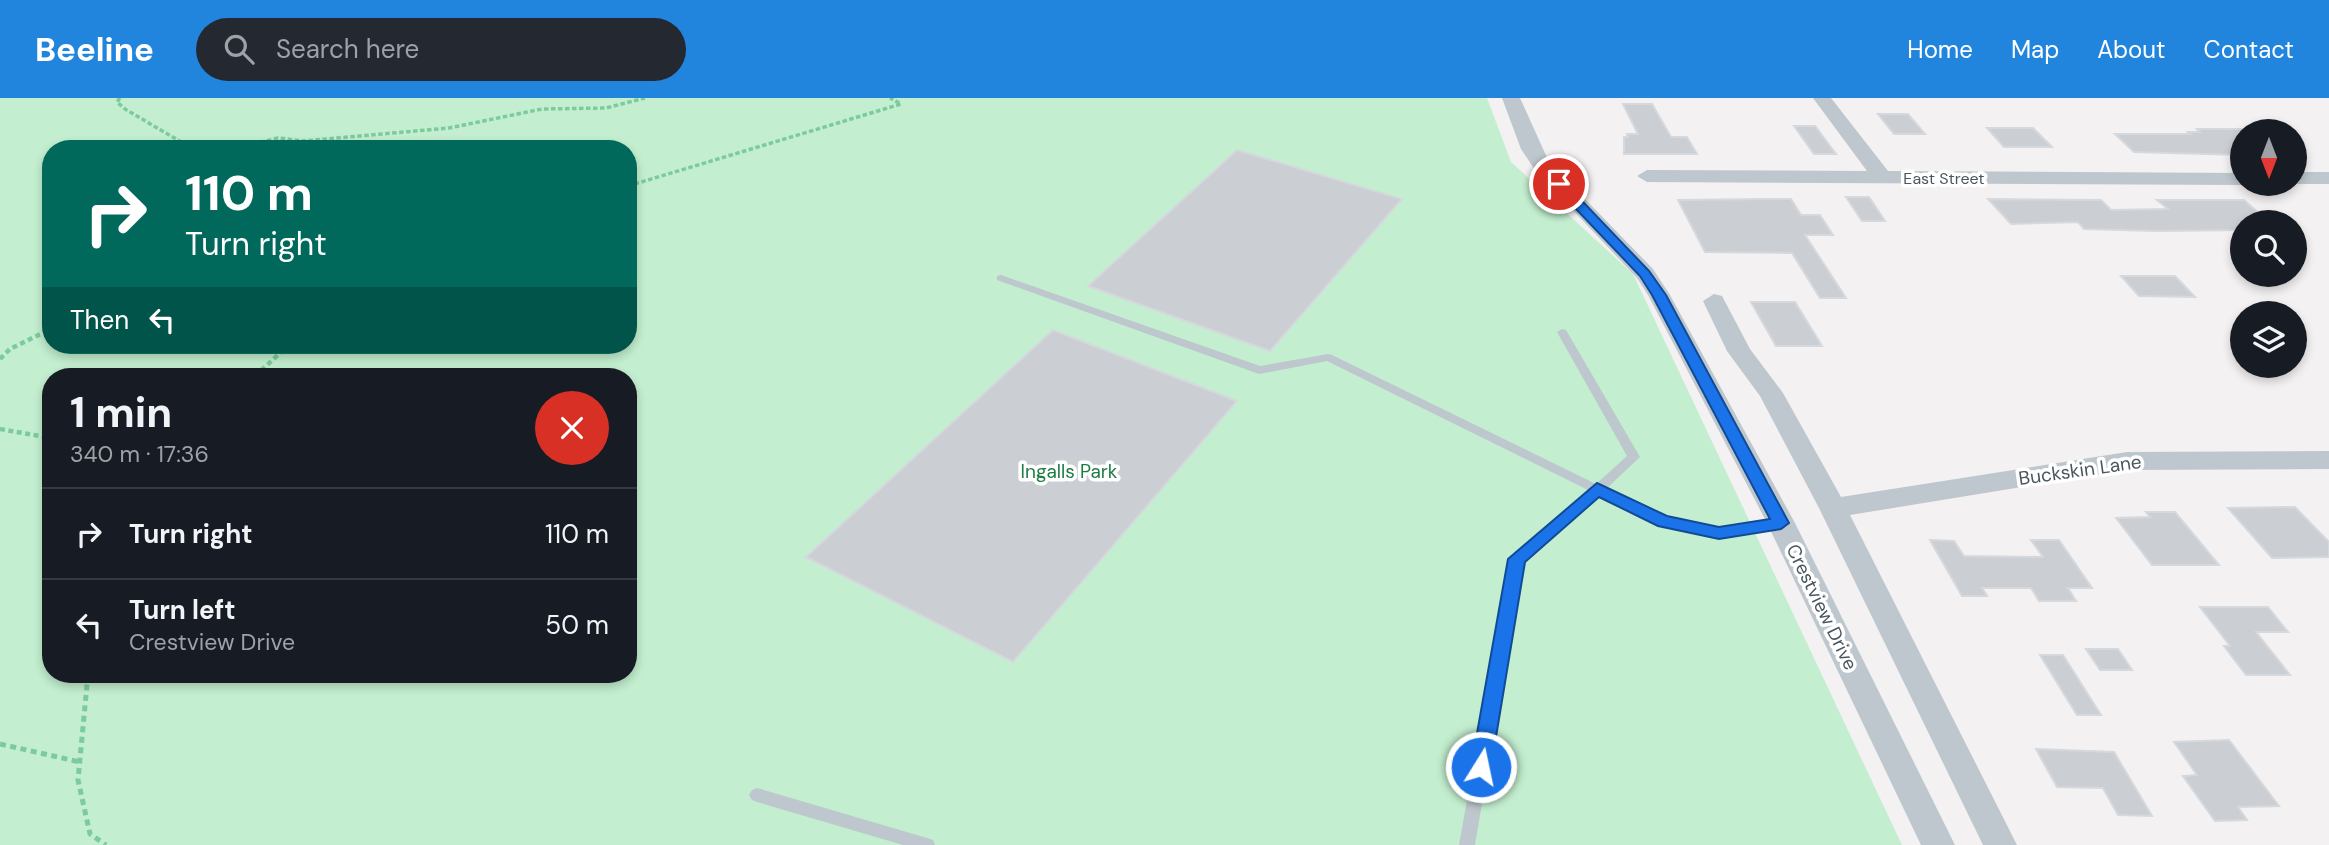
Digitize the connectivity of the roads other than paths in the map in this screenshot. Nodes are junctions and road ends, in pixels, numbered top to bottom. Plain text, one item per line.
1 (1511, 98) edge
2 (1822, 98) edge
3 (1647, 176) dead end
4 (1882, 177) junction
5 (2230, 178) edge
6 (2307, 178) edge
7 (2329, 178) edge
8 (1001, 278) dead end
9 (1714, 301) dead end
10 (1562, 332) dead end
11 (2329, 460) edge
12 (1597, 489) junction
13 (1833, 508) junction
14 (1781, 523) junction
15 (757, 795) dead end
16 (927, 845) edge
17 (1467, 845) edge
18 (1938, 845) edge
19 (2000, 845) edge

1 - 14 street, Crestview Drive
2 - 4 street
3 - 4 street, East Street
4 - 5 street, East Street
6 - 7 street
8 - 12 lane
9 - 13 street
10 - 12 lane
11 - 13 street, Buckskin Lane
12 - 14 lane
12 - 17 lane
13 - 19 street
14 - 18 street, Crestview Drive
15 - 16 lane

